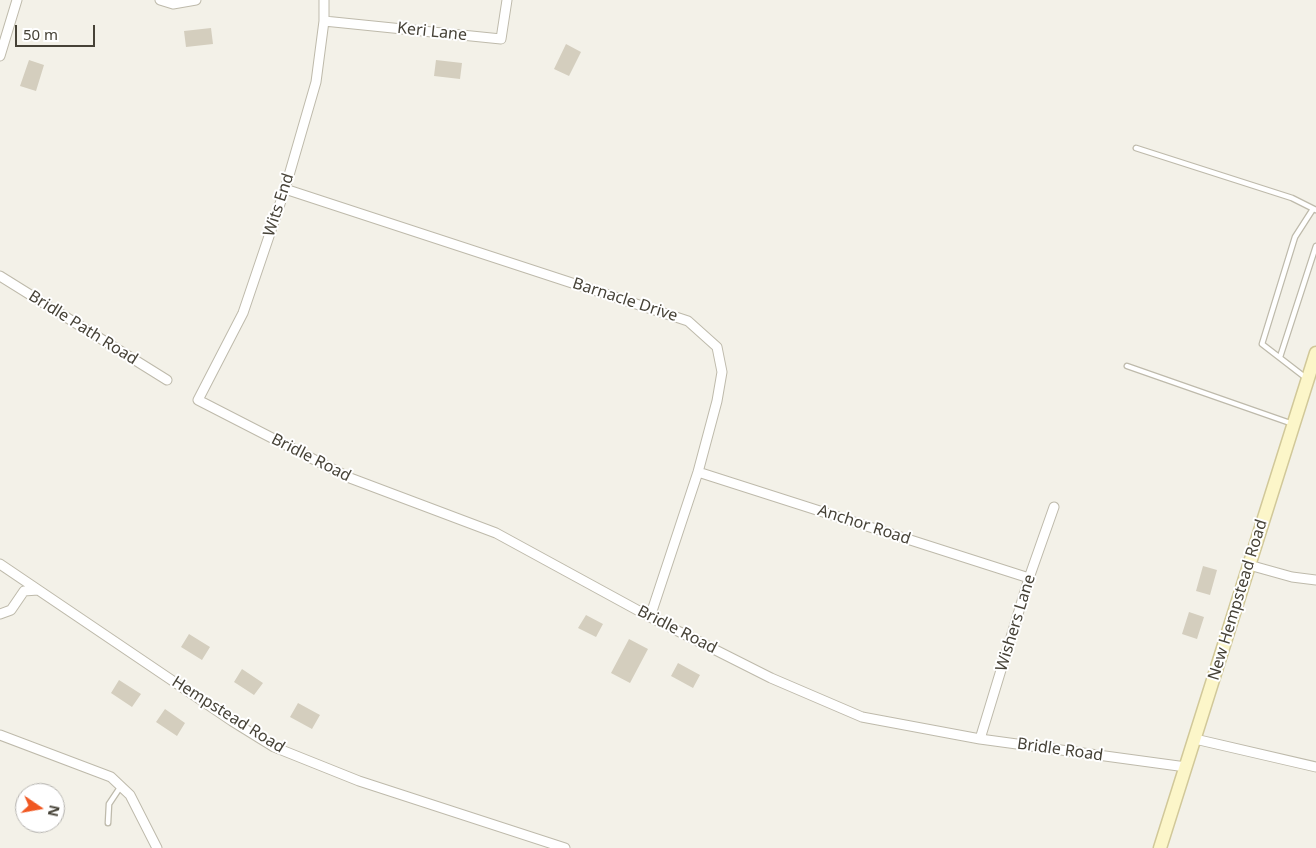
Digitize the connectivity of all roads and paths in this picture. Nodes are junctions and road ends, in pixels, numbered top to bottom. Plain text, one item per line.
1 (17, 0) edge
2 (160, 0) edge
3 (196, 0) edge
4 (324, 0) edge
5 (507, 0) edge
6 (324, 21) junction
7 (0, 56) edge
8 (1136, 148) dead end
9 (285, 189) junction
10 (1314, 209) edge
11 (1316, 246) edge
12 (0, 276) edge
13 (1316, 353) edge
14 (1280, 358) junction
15 (1127, 366) dead end
16 (1308, 379) junction
17 (167, 380) dead end
18 (198, 400) joint
19 (1294, 424) junction
20 (698, 472) junction
21 (1054, 507) dead end
22 (0, 564) edge
23 (1249, 565) junction
24 (1029, 578) junction
25 (1316, 580) edge
26 (38, 590) junction
27 (0, 614) edge
28 (650, 617) junction
29 (0, 736) edge
30 (980, 739) junction
31 (1194, 740) junction
32 (1186, 767) junction
33 (1316, 767) edge
34 (121, 786) junction
35 (108, 823) dead end
36 (157, 848) edge
37 (566, 848) edge
38 (1160, 848) edge

1 - 7 street
2 - 3 street
4 - 6 street, Wits End
5 - 6 street, Keri Lane
6 - 9 street, Wits End
8 - 10 lane
9 - 18 street, Wits End
9 - 20 street, Barnacle Drive
10 - 14 lane
11 - 14 lane
12 - 17 street, Bridle Path Road
13 - 16 street, New Hempstead Road
14 - 16 lane
15 - 19 lane
16 - 19 street, New Hempstead Road
18 - 28 street, Bridle Road
19 - 23 street, New Hempstead Road
20 - 24 street, Anchor Road
20 - 28 street, Barnacle Drive
21 - 24 street, Wishers Lane
22 - 26 street, Hempstead Road
23 - 25 street
23 - 31 street, New Hempstead Road
24 - 30 street, Wishers Lane
26 - 27 street
26 - 37 street, Hempstead Road
28 - 30 street, Bridle Road
29 - 34 street
30 - 32 street, Bridle Road
31 - 32 street, New Hempstead Road
31 - 33 street
32 - 38 street, New Hempstead Road
34 - 35 lane
34 - 36 street

